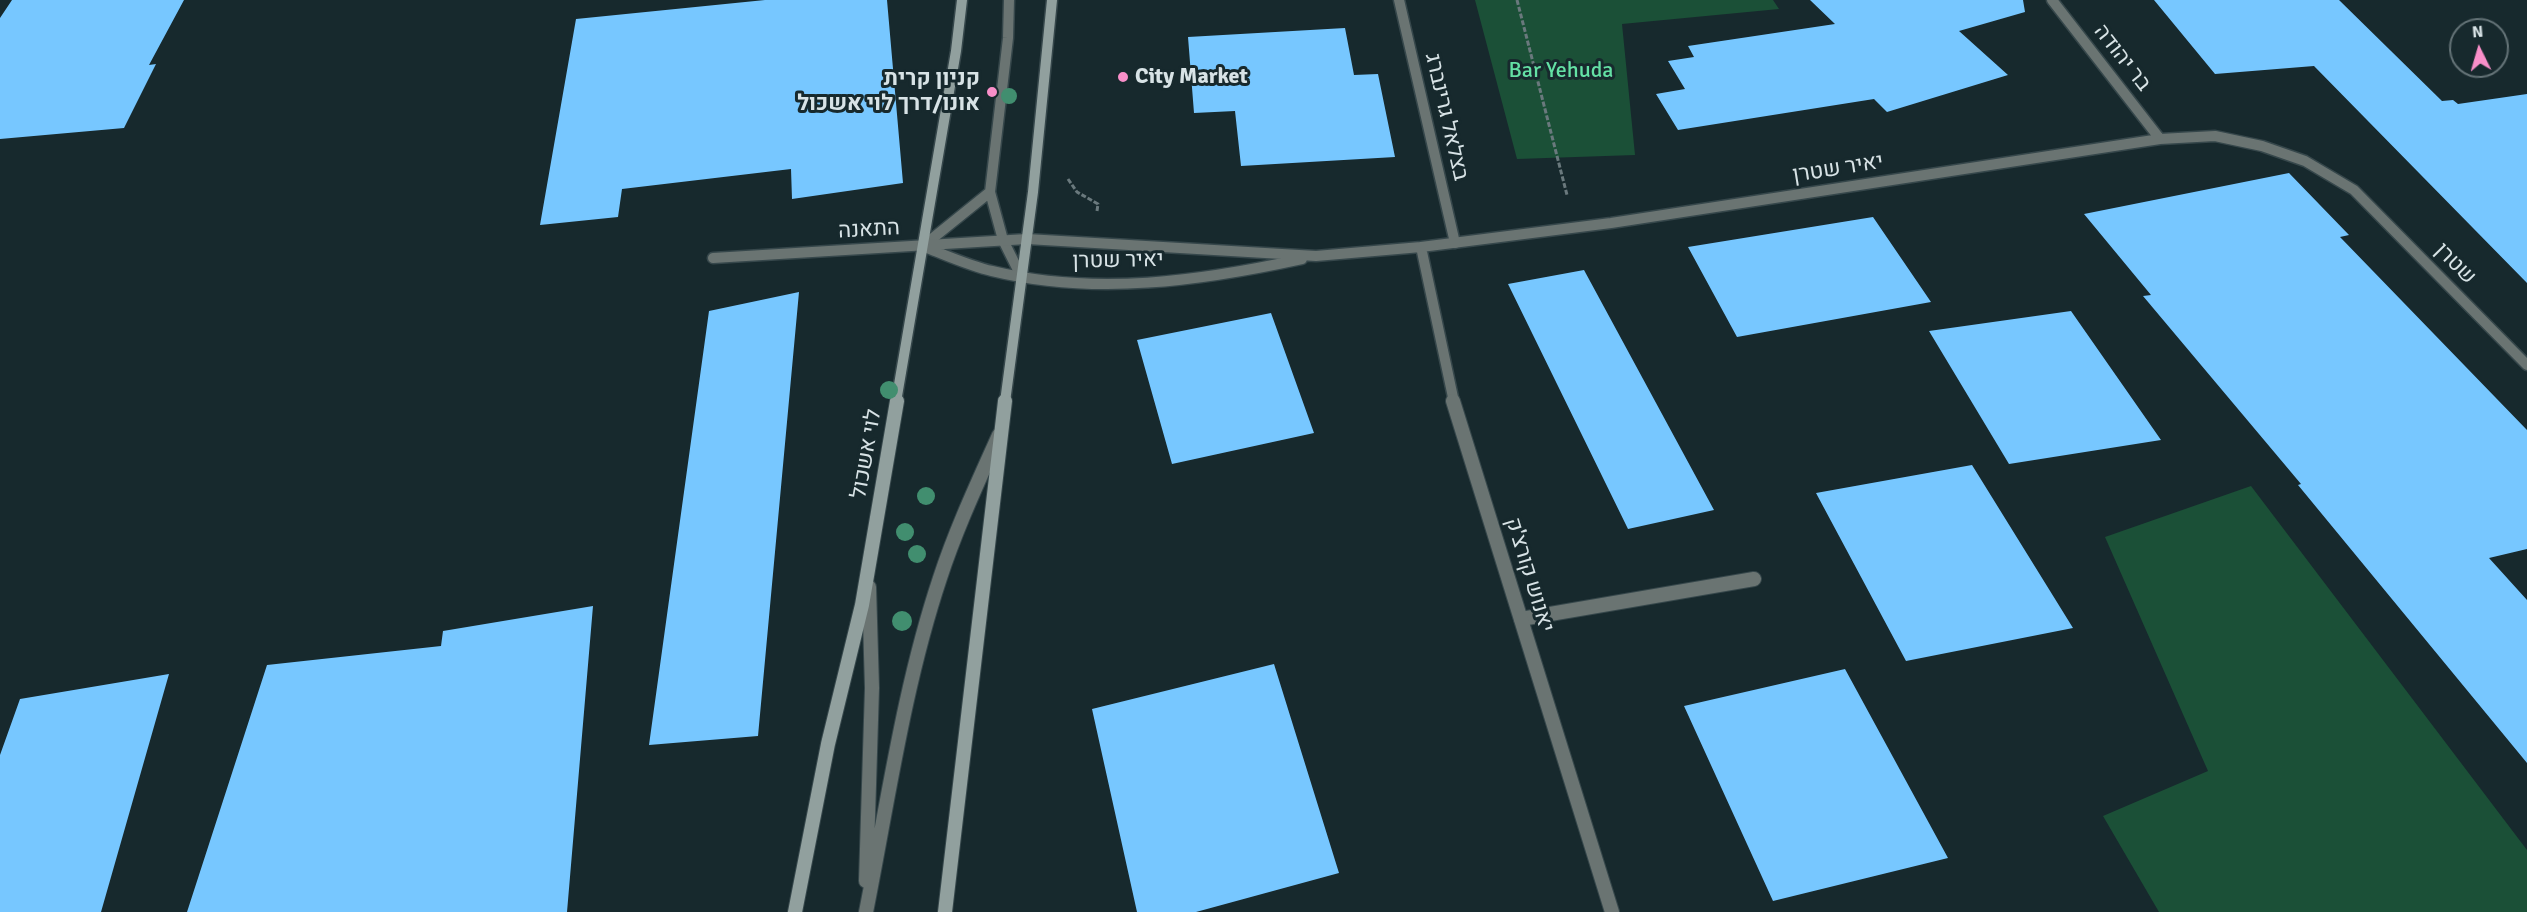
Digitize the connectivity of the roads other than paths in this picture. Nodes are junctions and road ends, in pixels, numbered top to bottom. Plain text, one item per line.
1 (962, 0) edge
2 (1009, 0) edge
3 (1052, 0) edge
4 (1400, 0) edge
5 (2052, 0) edge
6 (2160, 139) junction
7 (2354, 190) joint
8 (990, 192) junction
9 (1027, 239) junction
10 (1003, 240) junction
11 (1455, 243) junction
12 (923, 246) junction
13 (1421, 247) junction
14 (1316, 256) junction
15 (713, 258) dead end
16 (1021, 276) junction
17 (2527, 365) edge
18 (1001, 432) junction
19 (868, 568) junction
20 (1754, 579) dead end
21 (1521, 619) junction
22 (795, 912) edge
23 (866, 912) edge
24 (945, 912) edge
25 (1612, 912) edge

1 - 12 main road, לוי אשכול
2 - 8 street
3 - 9 main road
4 - 11 street, בצלאל גרינברג
5 - 6 street, בר יהודה
6 - 7 street, יאיר שטרן
6 - 11 street, יאיר שטרן
7 - 17 street, שטרן
8 - 10 street
8 - 12 street
9 - 10 street, התאנה
9 - 14 street, יאיר שטרן
9 - 16 main road
10 - 12 street, התאנה
10 - 16 street
11 - 13 street, יאיר שטרן
12 - 15 street, התאנה
12 - 16 street, יאיר שטרן
12 - 19 main road, לוי אשכול
13 - 14 street, יאיר שטרן
13 - 21 street, יאנוש קורצ'ק
14 - 16 street, יאיר שטרן
16 - 18 main road
18 - 23 street
18 - 24 main road
19 - 22 main road, לוי אשכול
19 - 23 street
20 - 21 street
21 - 25 street, יאנוש קורצ'ק

